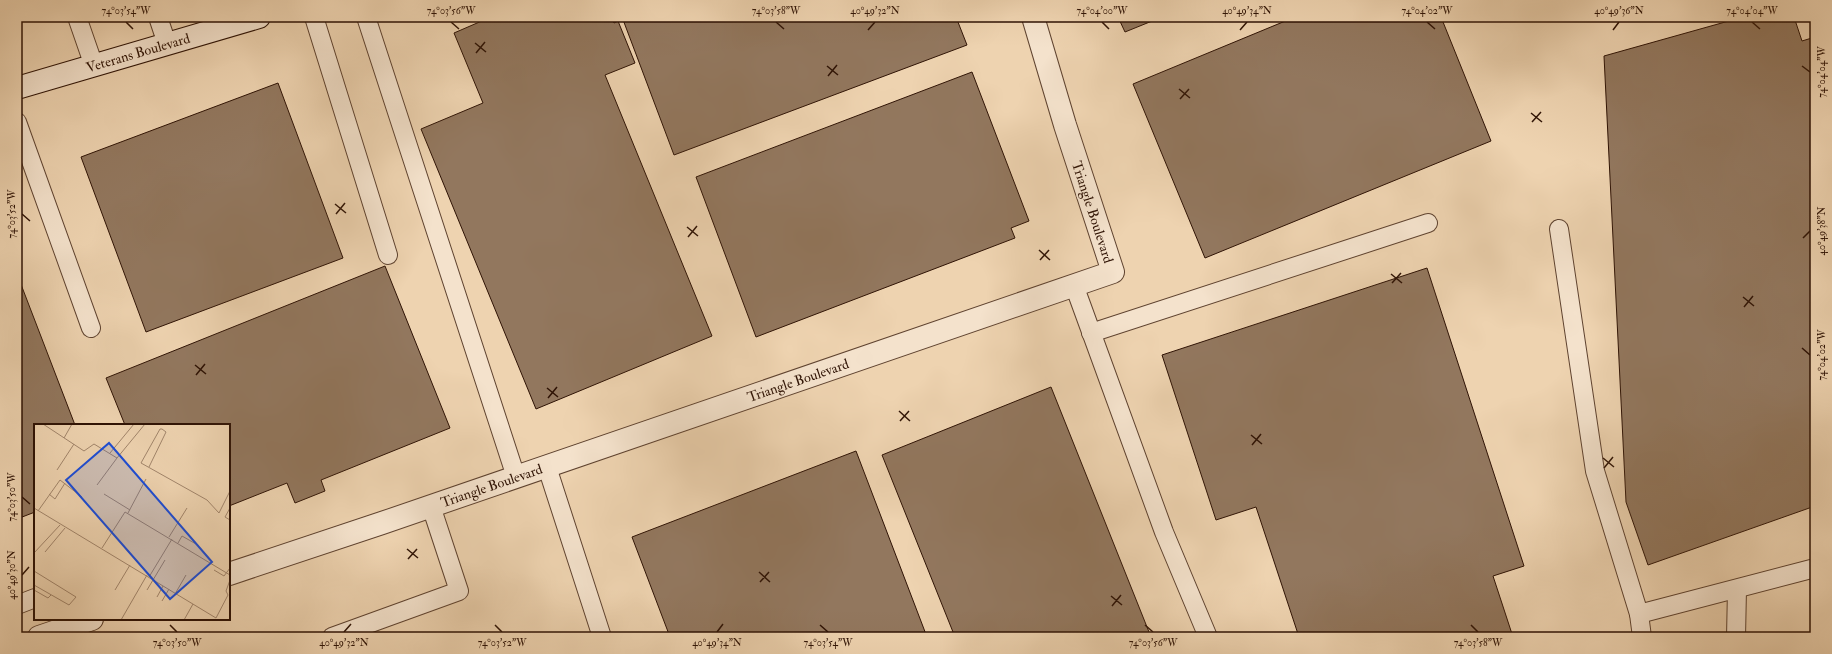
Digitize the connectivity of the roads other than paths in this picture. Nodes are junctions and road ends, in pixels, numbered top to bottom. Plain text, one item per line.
1 (77, 17) edge
2 (158, 17) edge
3 (259, 17) edge
4 (314, 17) edge
5 (366, 17) edge
6 (1033, 17) edge
7 (167, 44) junction
8 (94, 66) junction
9 (17, 88) edge
10 (17, 122) edge
11 (1428, 223) dead end
12 (1559, 230) dead end
13 (388, 255) dead end
14 (1074, 285) junction
15 (91, 328) dead end
16 (1092, 332) junction
17 (547, 467) junction
18 (516, 477) junction
19 (431, 506) junction
20 (1815, 568) edge
21 (230, 574) edge
22 (1737, 589) junction
23 (34, 598) edge
24 (17, 605) edge
25 (1639, 614) junction
26 (88, 620) edge
27 (50, 629) edge
28 (332, 637) edge
29 (602, 637) edge
30 (1208, 637) edge
31 (1642, 637) edge
32 (1736, 637) edge

1 - 8 lane
2 - 7 lane
3 - 7 street, Veterans Boulevard
4 - 13 lane
5 - 18 lane
6 - 14 street, Triangle Boulevard
7 - 8 street, Veterans Boulevard
8 - 9 street, Veterans Boulevard
10 - 15 lane
11 - 16 lane
12 - 25 lane
14 - 16 lane
14 - 17 street, Triangle Boulevard
16 - 30 lane
17 - 18 street, Triangle Boulevard
17 - 29 lane
18 - 19 street, Triangle Boulevard
19 - 21 street, Triangle Boulevard
19 - 28 lane
20 - 22 lane
22 - 25 lane
22 - 32 lane
23 - 24 lane
25 - 31 lane
26 - 27 street

